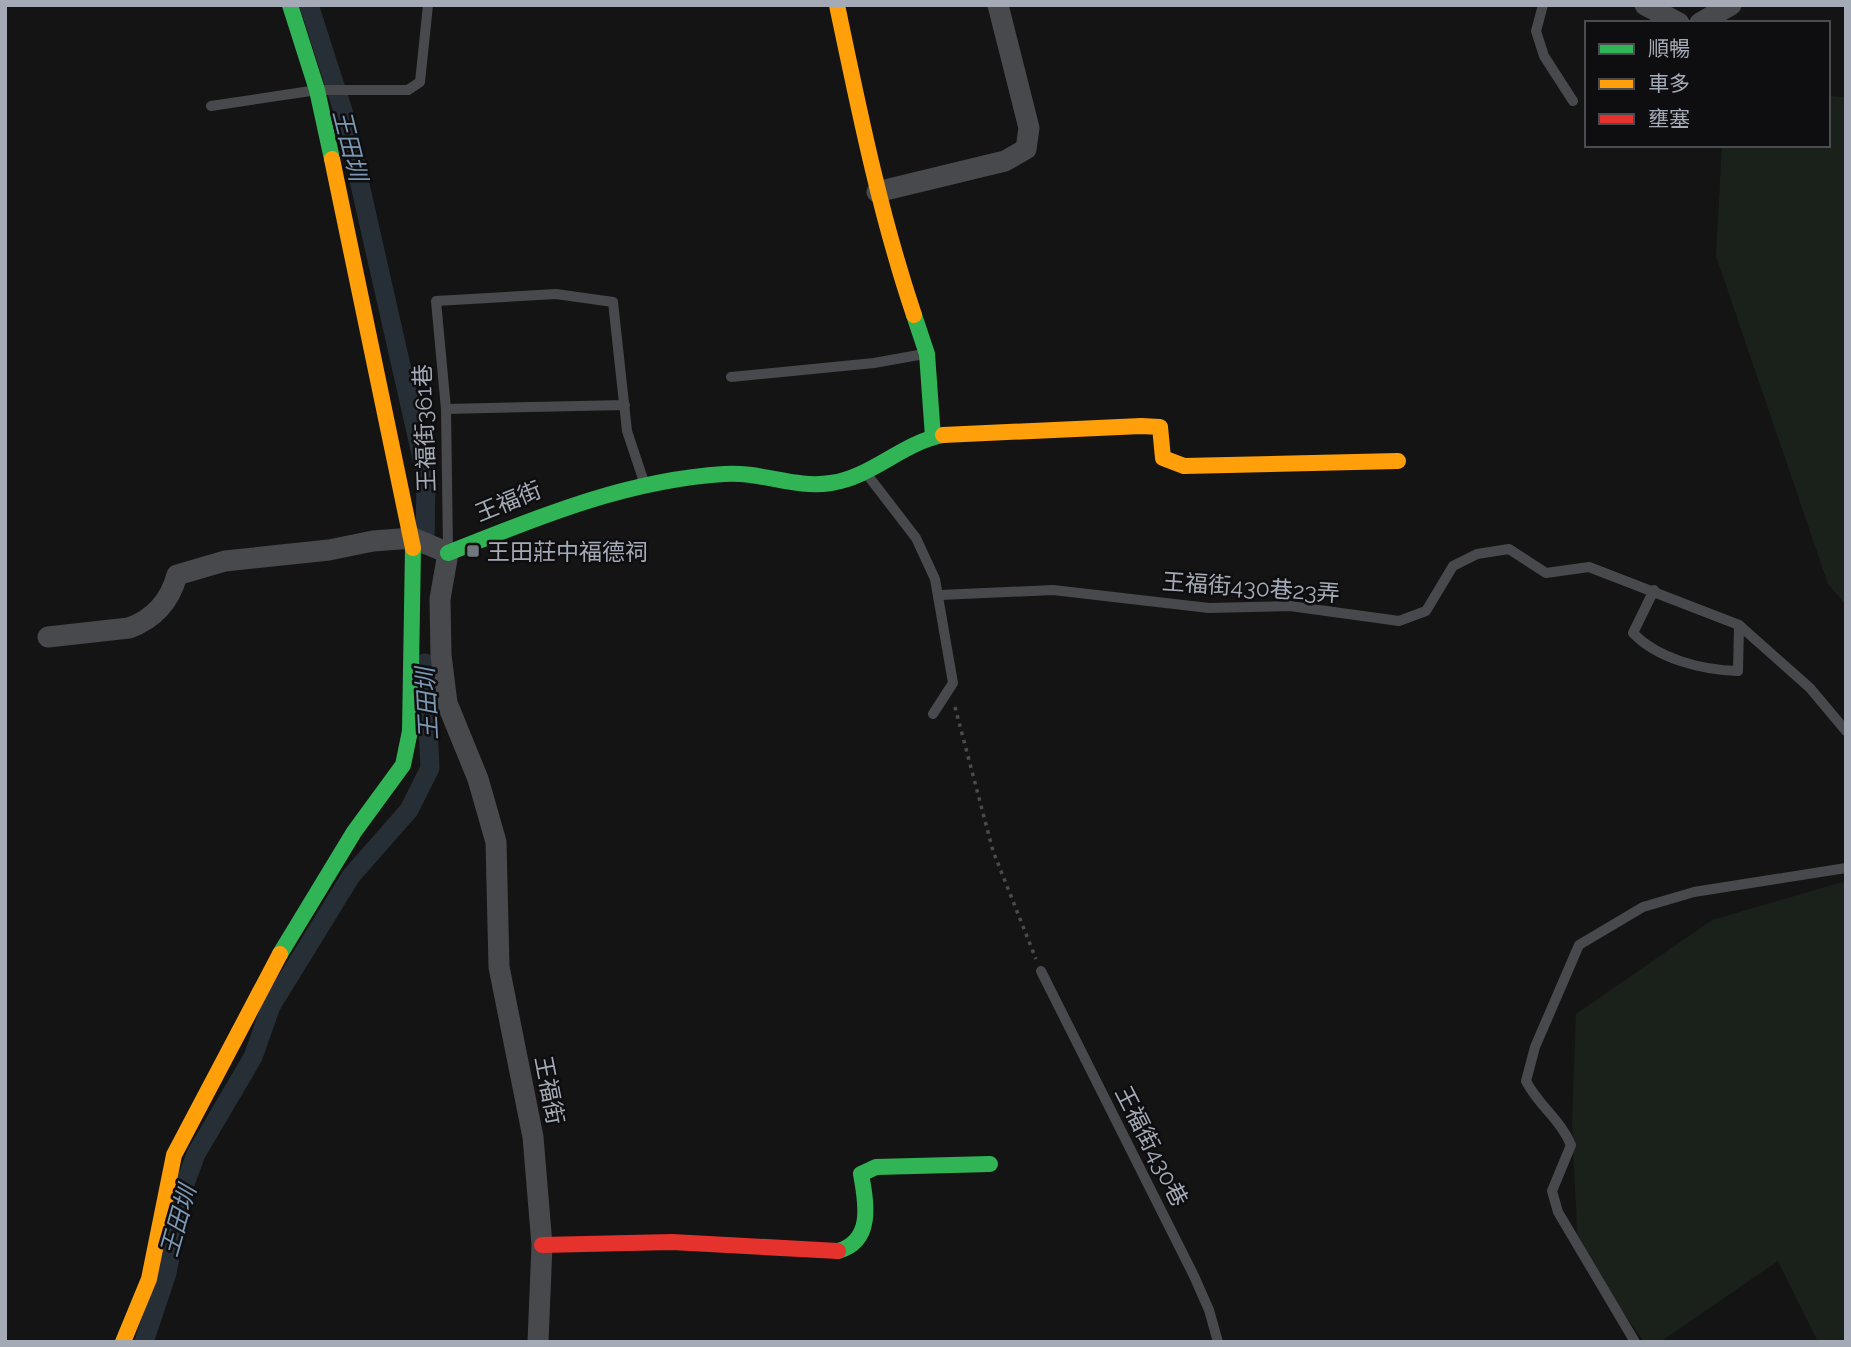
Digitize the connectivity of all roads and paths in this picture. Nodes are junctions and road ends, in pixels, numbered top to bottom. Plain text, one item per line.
1 (290, 5) edge
2 (428, 5) edge
3 (837, 5) edge
4 (998, 5) edge
5 (1543, 5) edge
6 (1645, 5) edge
7 (1731, 5) edge
8 (1675, 21) edge
9 (1703, 21) edge
10 (317, 90) junction
11 (1573, 101) dead end
12 (211, 106) dead end
13 (877, 192) junction
14 (927, 354) junction
15 (730, 377) dead end
16 (625, 405) junction
17 (446, 409) junction
18 (933, 437) junction
19 (1398, 461) dead end
20 (865, 472) junction
21 (645, 485) junction
22 (413, 538) junction
23 (448, 553) junction
24 (1654, 590) junction
25 (940, 595) junction
26 (1739, 625) junction
27 (48, 637) dead end
28 (950, 690) junction
29 (933, 714) dead end
30 (1846, 731) edge
31 (1846, 868) edge
32 (1041, 971) joint
33 (990, 1164) dead end
34 (542, 1245) junction
35 (123, 1342) edge
36 (538, 1342) edge
37 (1219, 1342) edge
38 (1635, 1342) edge

1 - 10 street
2 - 10 lane
3 - 13 street
4 - 13 street
5 - 11 lane
6 - 8 street
7 - 9 street
10 - 12 lane
10 - 22 street
13 - 14 street
14 - 15 lane
14 - 18 street
16 - 17 lane
16 - 17 lane, 王福街361巷
16 - 21 lane
17 - 23 lane, 王福街361巷
18 - 19 street, 王福街
18 - 20 street, 王福街
20 - 21 street, 王福街
20 - 25 lane
21 - 23 street, 王福街
22 - 23 street
22 - 27 street
22 - 35 street
23 - 34 street, 王福街
24 - 25 lane, 王福街430巷23弄
24 - 26 lane, 王福街430巷23弄
24 - 26 lane
25 - 28 lane
26 - 30 lane, 王福街430巷23弄
28 - 29 lane
28 - 32 path
31 - 38 lane
32 - 37 lane, 王福街430巷
33 - 34 street
34 - 36 street, 王福街

